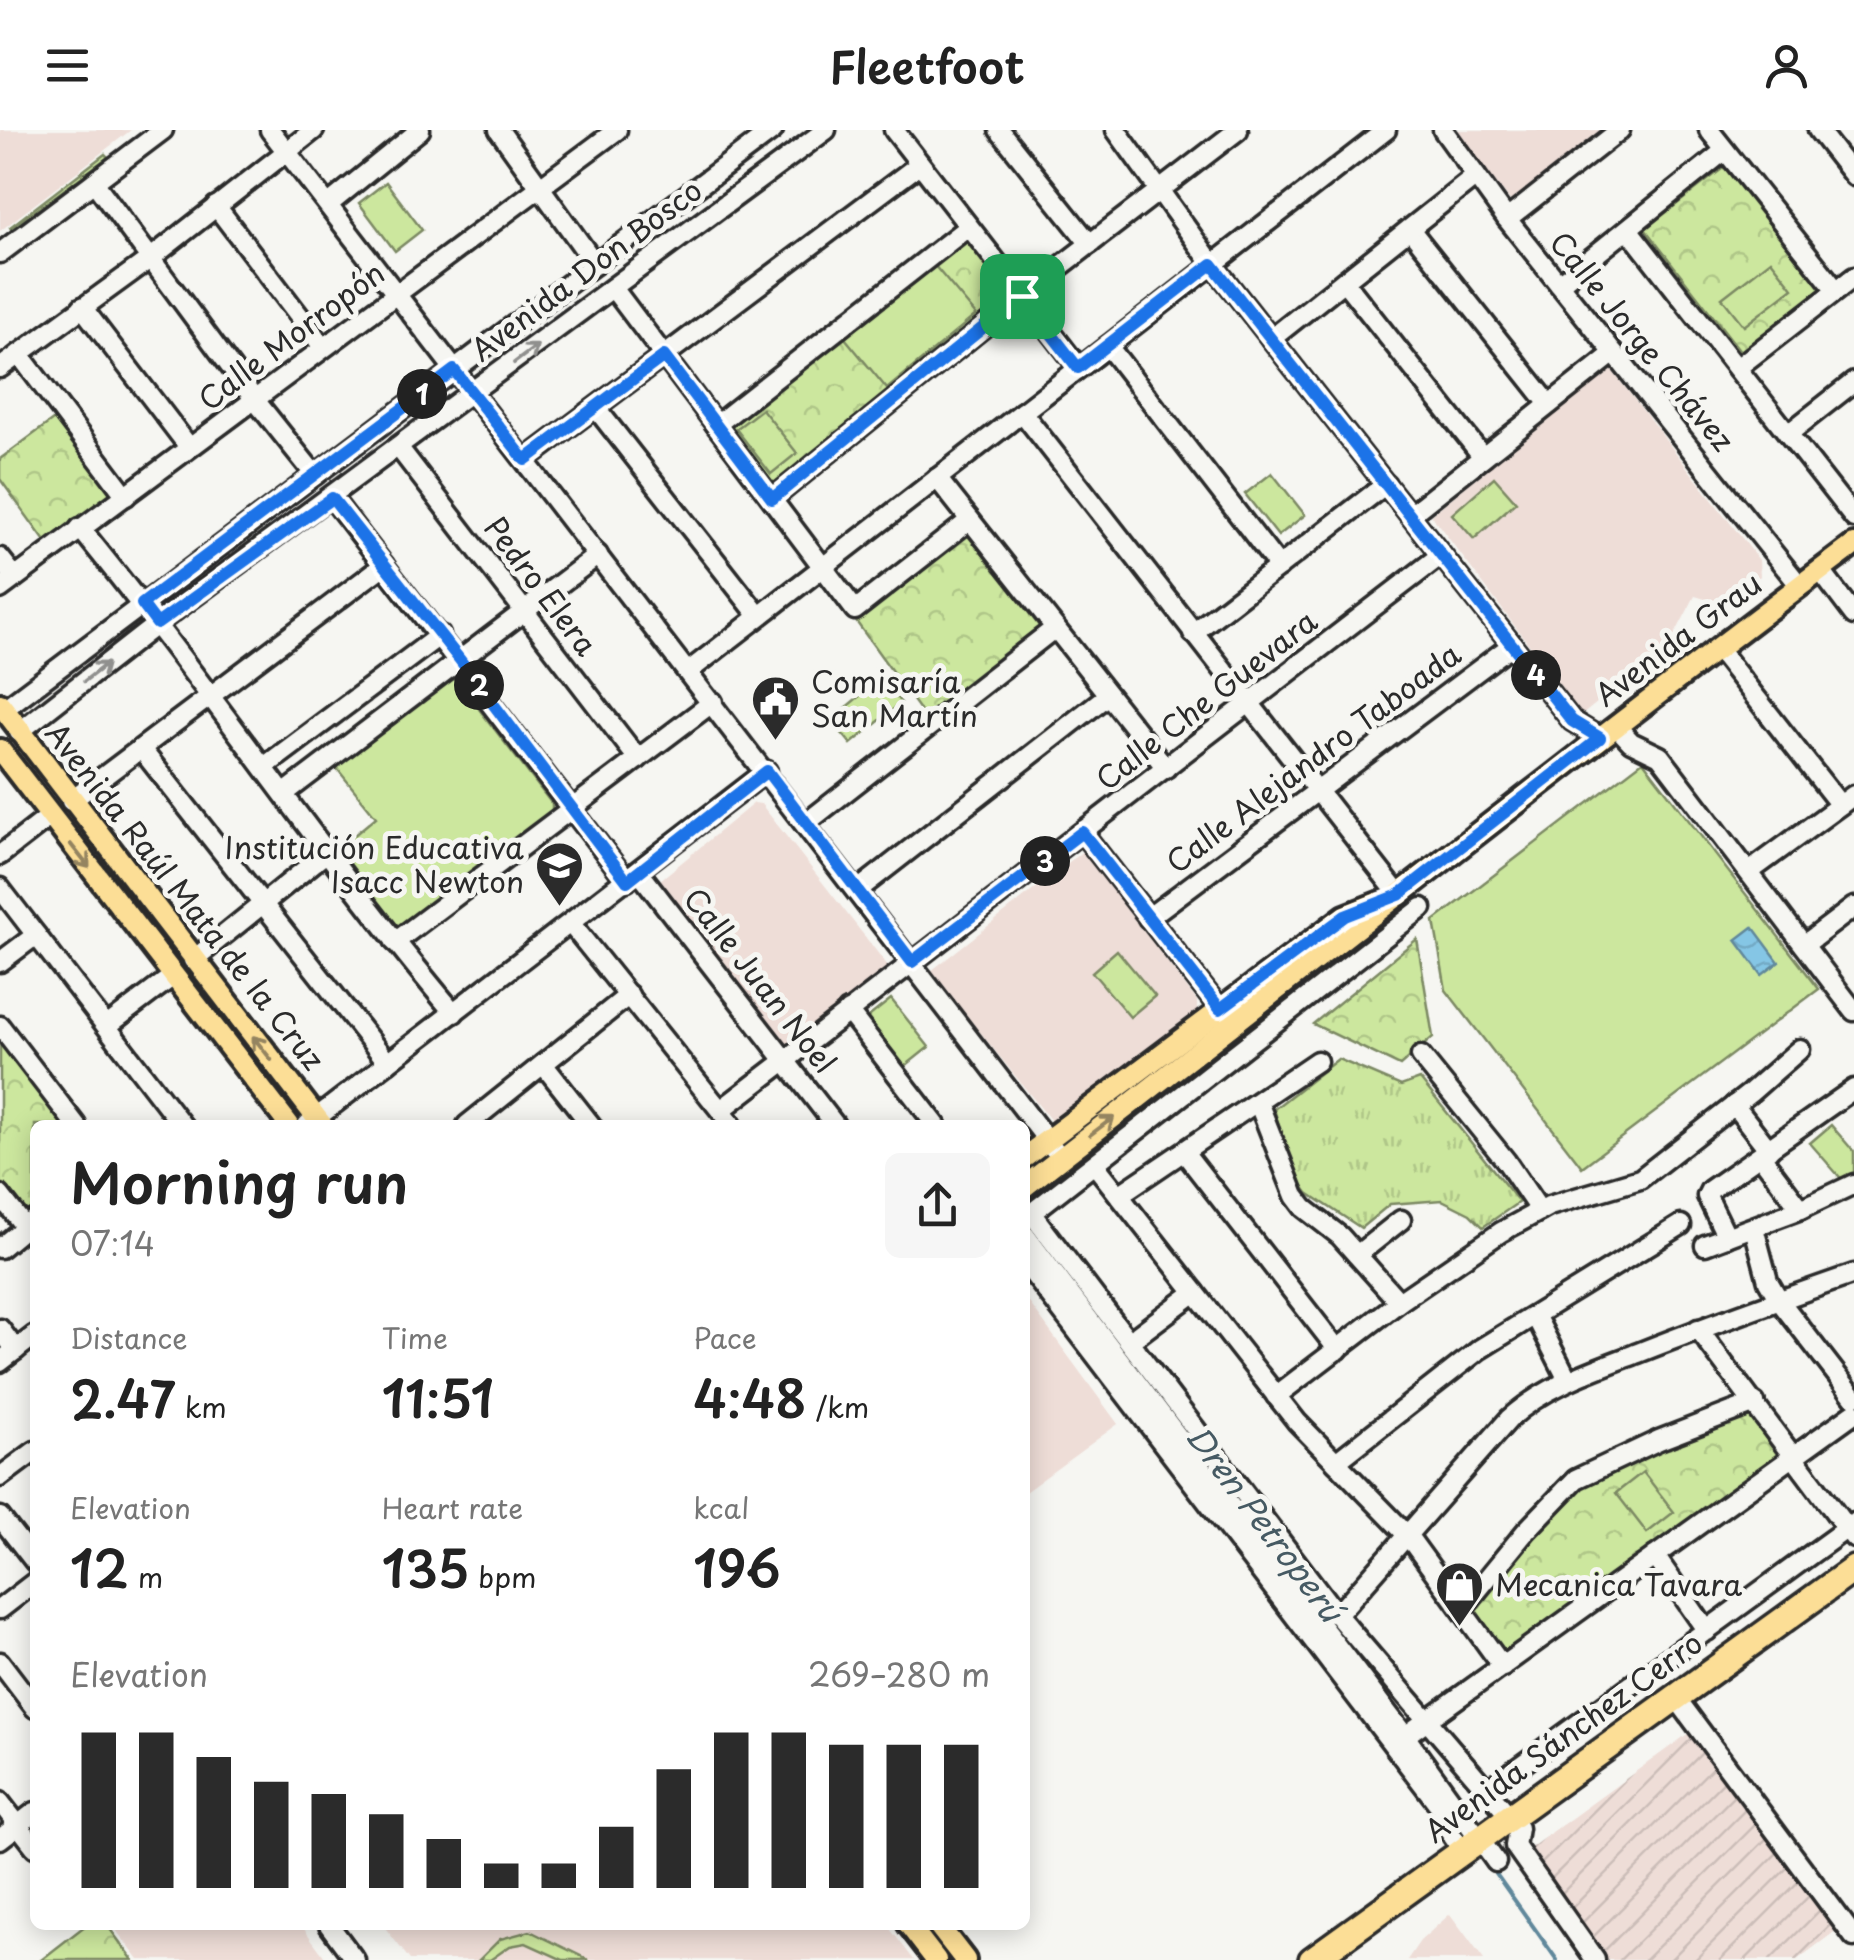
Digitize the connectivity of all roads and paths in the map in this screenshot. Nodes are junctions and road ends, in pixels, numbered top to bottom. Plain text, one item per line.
1 (163, 130) edge
2 (270, 130) edge
3 (314, 130) edge
4 (420, 130) edge
5 (499, 130) edge
6 (616, 130) edge
7 (772, 130) edge
8 (826, 130) edge
9 (894, 130) edge
10 (999, 130) edge
11 (1116, 130) edge
12 (1443, 130) edge
13 (1620, 130) edge
14 (1708, 130) edge
15 (1818, 130) edge
16 (1233, 131) edge
17 (1377, 133) edge
18 (1724, 150) junction
19 (286, 151) junction
20 (920, 164) junction
21 (1476, 176) junction
22 (1854, 176) edge
23 (94, 182) junction
24 (540, 186) junction
25 (1160, 190) junction
26 (328, 204) junction
27 (216, 206) junction
28 (1507, 219) junction
29 (968, 226) junction
30 (1410, 229) junction
31 (1628, 229) junction
32 (1090, 244) junction
33 (0, 253) edge
34 (151, 258) junction
35 (595, 264) junction
36 (1212, 264) junction
37 (1854, 277) edge
38 (1344, 281) junction
39 (1559, 284) junction
40 (613, 288) junction
41 (1836, 290) junction
42 (397, 292) junction
43 (1022, 296) junction
44 (82, 307) junction
45 (1271, 339) junction
46 (1108, 346) junction
47 (323, 347) junction
48 (1614, 352) junction
49 (19, 354) junction
50 (664, 356) junction
51 (0, 368) edge
52 (1078, 368) junction
53 (1736, 368) junction
54 (454, 370) junction
55 (1854, 382) edge
56 (473, 393) junction
57 (254, 400) junction
58 (1549, 404) junction
59 (596, 408) junction
60 (1022, 412) junction
61 (716, 425) junction
62 (1788, 434) junction
63 (189, 448) junction
64 (400, 448) junction
65 (1483, 457) junction
66 (525, 460) junction
67 (315, 475) junction
68 (937, 478) junction
69 (1386, 484) junction
70 (126, 496) junction
71 (332, 498) junction
72 (772, 499) junction
73 (1410, 515) junction
74 (1854, 518) edge
75 (970, 520) junction
76 (80, 528) junction
77 (1854, 545) edge
78 (1441, 555) junction
79 (598, 556) junction
80 (0, 558) edge
81 (384, 565) junction
82 (823, 566) junction
83 (1279, 566) junction
84 (1820, 570) junction
85 (7, 583) edge
86 (1800, 586) junction
87 (142, 604) junction
88 (523, 612) junction
89 (1854, 615) edge
90 (759, 616) junction
91 (157, 624) junction
92 (1055, 628) junction
93 (1193, 633) junction
94 (440, 635) junction
95 (1512, 645) junction
96 (1718, 648) junction
97 (460, 660) junction
98 (688, 671) junction
99 (1108, 694) junction
100 (210, 697) junction
101 (713, 702) junction
102 (1249, 705) junction
103 (1, 709) edge
104 (20, 732) junction
105 (1608, 732) junction
106 (0, 749) edge
107 (142, 750) junction
108 (638, 759) junction
109 (264, 767) junction
110 (1166, 768) junction
111 (767, 771) junction
112 (1317, 792) junction
113 (284, 793) junction
114 (71, 800) junction
115 (1847, 800) edge
116 (572, 807) junction
117 (50, 817) junction
118 (806, 823) junction
119 (1082, 832) junction
120 (328, 852) junction
121 (0, 855) edge
122 (1749, 872) junction
123 (633, 876) junction
124 (0, 888) edge
125 (858, 890) junction
126 (1399, 895) junction
127 (262, 902) junction
128 (1854, 907) edge
129 (1422, 908) dead end
130 (1148, 918) junction
131 (571, 924) junction
132 (36, 935) junction
133 (395, 942) junction
134 (1804, 944) junction
135 (194, 960) junction
136 (0, 962) edge
137 (912, 962) junction
138 (172, 976) junction
139 (628, 995) junction
140 (1220, 1009) junction
141 (1854, 1011) edge
142 (848, 1012) junction
143 (454, 1013) junction
144 (0, 1026) edge
145 (107, 1026) junction
146 (1233, 1026) junction
147 (1800, 1050) dead end
148 (1421, 1056) dead end
149 (786, 1060) junction
150 (1317, 1061) dead end
151 (388, 1063) junction
152 (543, 1064) junction
153 (1854, 1089) edge
154 (1258, 1102) junction
155 (1734, 1105) junction
156 (727, 1118) edge
157 (177, 1119) edge
158 (72, 1120) edge
159 (285, 1120) edge
160 (313, 1120) edge
161 (319, 1120) edge
162 (473, 1120) edge
163 (587, 1120) edge
164 (831, 1120) edge
165 (932, 1120) edge
166 (1048, 1140) junction
167 (1184, 1152) junction
168 (1030, 1153) edge
169 (1765, 1153) junction
170 (1062, 1158) junction
171 (1096, 1166) junction
172 (1030, 1182) edge
173 (1854, 1184) edge
174 (0, 1195) edge
175 (1118, 1195) junction
176 (1801, 1209) junction
177 (1540, 1211) junction
178 (1030, 1215) edge
179 (1030, 1219) edge
180 (1401, 1220) dead end
181 (30, 1224) edge
182 (1681, 1224) dead end
183 (1754, 1228) junction
184 (1726, 1237) junction
185 (1030, 1242) edge
186 (1705, 1245) dead end
187 (0, 1248) edge
188 (1357, 1254) junction
189 (1030, 1269) edge
190 (1854, 1274) edge
191 (1195, 1292) junction
192 (1779, 1300) junction
193 (1399, 1302) junction
194 (1536, 1317) junction
195 (0, 1329) edge
196 (1698, 1329) junction
197 (1138, 1335) dead end
198 (30, 1339) edge
199 (16, 1350) junction
200 (1338, 1350) junction
201 (0, 1362) edge
202 (1568, 1380) junction
203 (1276, 1396) junction
204 (1854, 1397) edge
205 (1755, 1404) junction
206 (1854, 1413) edge
207 (30, 1455) edge
208 (1795, 1455) junction
209 (1336, 1462) junction
210 (0, 1477) edge
211 (0, 1516) edge
212 (1852, 1530) edge
213 (1408, 1536) junction
214 (30, 1555) edge
215 (1655, 1556) junction
216 (1854, 1569) edge
217 (30, 1586) edge
218 (0, 1608) edge
219 (1463, 1608) junction
220 (1337, 1615) junction
221 (1707, 1632) junction
222 (0, 1662) edge
223 (1502, 1667) junction
224 (1677, 1699) junction
225 (30, 1701) edge
226 (1427, 1719) junction
227 (1406, 1736) junction
228 (1487, 1790) junction
229 (0, 1802) edge
230 (30, 1816) edge
231 (1511, 1818) junction
232 (18, 1825) junction
233 (0, 1839) edge
234 (30, 1840) edge
235 (1480, 1848) junction
236 (333, 1930) edge
237 (912, 1930) edge
238 (942, 1930) edge
239 (1854, 1938) edge
240 (355, 1960) edge
241 (936, 1960) edge
242 (965, 1960) edge
243 (1312, 1960) edge
244 (1595, 1960) edge

1 - 23 street
2 - 19 street
3 - 19 street
4 - 26 street
5 - 24 street
6 - 24 street, Calle Morropón
7 - 35 street, Avenida Don Bosco
8 - 40 street, Avenida Don Bosco
9 - 20 street
10 - 32 street
11 - 25 street
12 - 21 street, Calle Jorge Chávez
13 - 28 street
14 - 18 street
15 - 22 street
16 - 25 street
17 - 36 street
18 - 31 street
18 - 41 street
19 - 26 street
19 - 27 street
20 - 29 street
20 - 50 street
21 - 28 street, Calle Jorge Chávez
21 - 30 street
23 - 33 street
23 - 34 street
24 - 35 street
24 - 42 street, Calle Morropón
25 - 32 street
25 - 36 street
26 - 42 street
27 - 34 street
27 - 47 street
28 - 39 street, Calle Jorge Chávez
29 - 43 street
29 - 61 street
30 - 38 street
30 - 58 street
31 - 39 street
31 - 53 street
32 - 43 street
34 - 44 street
34 - 57 street
35 - 54 street, Avenida Don Bosco
36 - 45 street
36 - 46 street
37 - 41 street
38 - 45 street
38 - 65 street
39 - 48 street, Calle Jorge Chávez
40 - 50 street
56 -> 40 street, Avenida Don Bosco
41 - 53 street
42 - 47 street, Calle Morropón
42 - 54 street
43 - 52 street
43 - 72 street
44 - 49 street
44 - 63 street
45 - 69 street
46 - 52 street
46 - 83 street
47 - 57 street, Calle Morropón
48 - 58 street
48 - 86 street, Calle Jorge Chávez
49 - 51 street
49 - 70 street
50 - 59 street
50 - 61 street
52 - 60 street
53 - 62 street
54 - 56 street
54 - 67 street, Avenida Don Bosco
55 - 62 street
56 - 64 street, Avenida Don Bosco
56 - 66 street
57 - 63 street, Calle Morropón
57 - 67 street
58 - 65 street
59 - 66 street
59 - 90 street
60 - 68 street
60 - 93 street
61 - 72 street
62 - 74 street
63 - 70 street, Calle Morropón
64 - 71 street, Avenida Don Bosco
64 - 88 street, Pedro Elera
65 - 73 street
66 - 79 street
67 - 87 street, Avenida Don Bosco
68 - 75 street
68 - 82 street
69 - 73 street
69 - 83 street
70 - 76 street, Calle Morropón
71 - 81 street, Calle Juan Noel
71 - 91 street, Avenida Don Bosco
72 - 82 street
73 - 78 street
75 - 82 street
75 - 92 street
76 - 85 street, Calle Morropón
76 - 87 street
77 - 84 main road, Avenida Grau
78 - 95 street
78 - 102 street, Calle Che Guevara
79 - 88 street
79 - 98 street
80 - 85 street
81 - 94 street, Calle Juan Noel
81 - 100 street
82 - 90 street
83 - 93 street
84 - 86 main road, Avenida Grau
84 - 89 street
86 - 96 main road, Avenida Grau
87 - 91 street
87 - 103 street, Avenida Don Bosco
88 - 97 street
88 - 108 street, Pedro Elera
90 - 98 street
91 - 100 street
104 -> 91 street, Avenida Don Bosco
92 - 99 street
92 - 118 street
93 - 102 street
94 - 97 street, Calle Juan Noel
94 - 109 street
95 - 105 street
95 - 112 street, Calle Alejandro Taboada
96 - 105 main road, Avenida Grau
96 - 115 street
97 - 113 street
97 - 116 street, Calle Juan Noel
98 - 101 street
99 - 110 street
99 - 125 street
100 - 107 street
100 - 109 street
101 - 108 street
101 - 111 street
102 - 110 street, Calle Che Guevara
102 - 112 street
103 - 104 main road, Avenida Raúl Mata de la Cruz
104 - 106 main road, Avenida Don Bosco
104 - 114 main road, Avenida Raúl Mata de la Cruz
105 - 122 street
105 - 126 main road, Avenida Grau
106 - 117 main road, Avenida Raúl Mata de la Cruz
107 - 114 street
107 - 127 street
108 - 116 street
109 - 113 street
110 - 119 street, Calle Che Guevara
111 - 118 street
111 - 123 street
112 - 126 street
112 - 130 street, Calle Alejandro Taboada
113 - 120 street
114 - 135 main road, Avenida Raúl Mata de la Cruz
115 - 122 street
116 - 123 street, Calle Juan Noel
116 - 133 street
117 - 121 street
117 -> 138 main road, Avenida Raúl Mata de la Cruz
118 - 125 street
119 - 130 street
119 - 137 street, Calle Che Guevara
120 - 127 street
120 - 133 street
122 - 134 street
123 - 131 street
123 - 149 street, Calle Juan Noel
124 - 132 street
125 - 137 street
126 - 140 main road, Avenida Grau
126 - 146 main road, Avenida Grau
127 - 135 street
127 - 151 street
128 - 134 street
129 - 171 street
130 - 140 street
131 - 139 street
131 - 143 street
132 - 136 street
132 - 145 street
133 - 143 street
134 - 141 street
160 -> 135 main road, Avenida Raúl Mata de la Cruz
137 - 142 street, Calle Che Guevara
137 - 166 street
138 - 145 street
138 - 159 main road, Avenida Raúl Mata de la Cruz
139 - 152 street
139 - 156 street
140 - 146 street
140 - 166 main road, Avenida Grau
142 - 149 street, Calle Che Guevara
142 - 165 street
143 - 151 street
144 - 158 street
145 - 157 street
170 -> 146 main road, Avenida Grau
147 - 155 street
148 - 177 street
149 - 156 street, Calle Che Guevara
149 - 164 street, Calle Juan Noel
150 - 154 street
151 - 161 street
152 - 162 street
152 - 163 street
153 - 169 street
154 - 167 street
154 - 188 street
155 - 169 street
155 - 177 street
166 - 168 main road, Avenida Grau
166 - 170 street
167 - 175 street
167 - 200 street
169 - 176 street
169 - 184 street
170 - 172 main road, Avenida Grau
171 - 175 street
171 - 178 street
173 - 176 street
174 - 181 street
175 - 191 street
176 - 183 street
177 - 193 street
179 - 220 street
180 - 188 street
181 - 187 street
182 - 194 street
183 - 184 street
183 - 192 street
184 - 186 street
185 - 227 street
188 - 193 street
189 - 235 street
190 - 192 street
191 - 197 street
191 - 203 street
192 - 196 street
192 - 204 street
193 - 200 street
194 - 202 street
194 - 209 street
195 - 199 street
196 - 202 street
196 - 205 street
198 - 199 street
199 - 201 street
200 - 203 street
202 - 213 street
203 - 209 street
205 - 208 street
205 - 219 street
206 - 208 street
207 - 210 street
208 - 212 street
208 - 215 street
209 - 213 street
211 - 214 street
212 - 221 street
213 - 219 street
213 - 220 street
215 - 221 street
215 - 223 street
216 - 224 highway, Avenida Sánchez Cerro
217 - 218 street
219 - 223 street
220 - 226 street
221 - 228 street
222 - 225 street
223 - 226 street
224 - 231 highway, Avenida Sánchez Cerro
224 - 239 street
226 - 227 street
226 - 228 street
227 - 235 street
228 - 231 street
229 - 232 street
230 - 232 street
231 - 235 highway, Avenida Sánchez Cerro
231 - 244 street
232 - 233 street
232 - 234 street
235 - 243 highway, Avenida Sánchez Cerro
236 - 240 street
237 - 241 main road
238 - 242 main road

